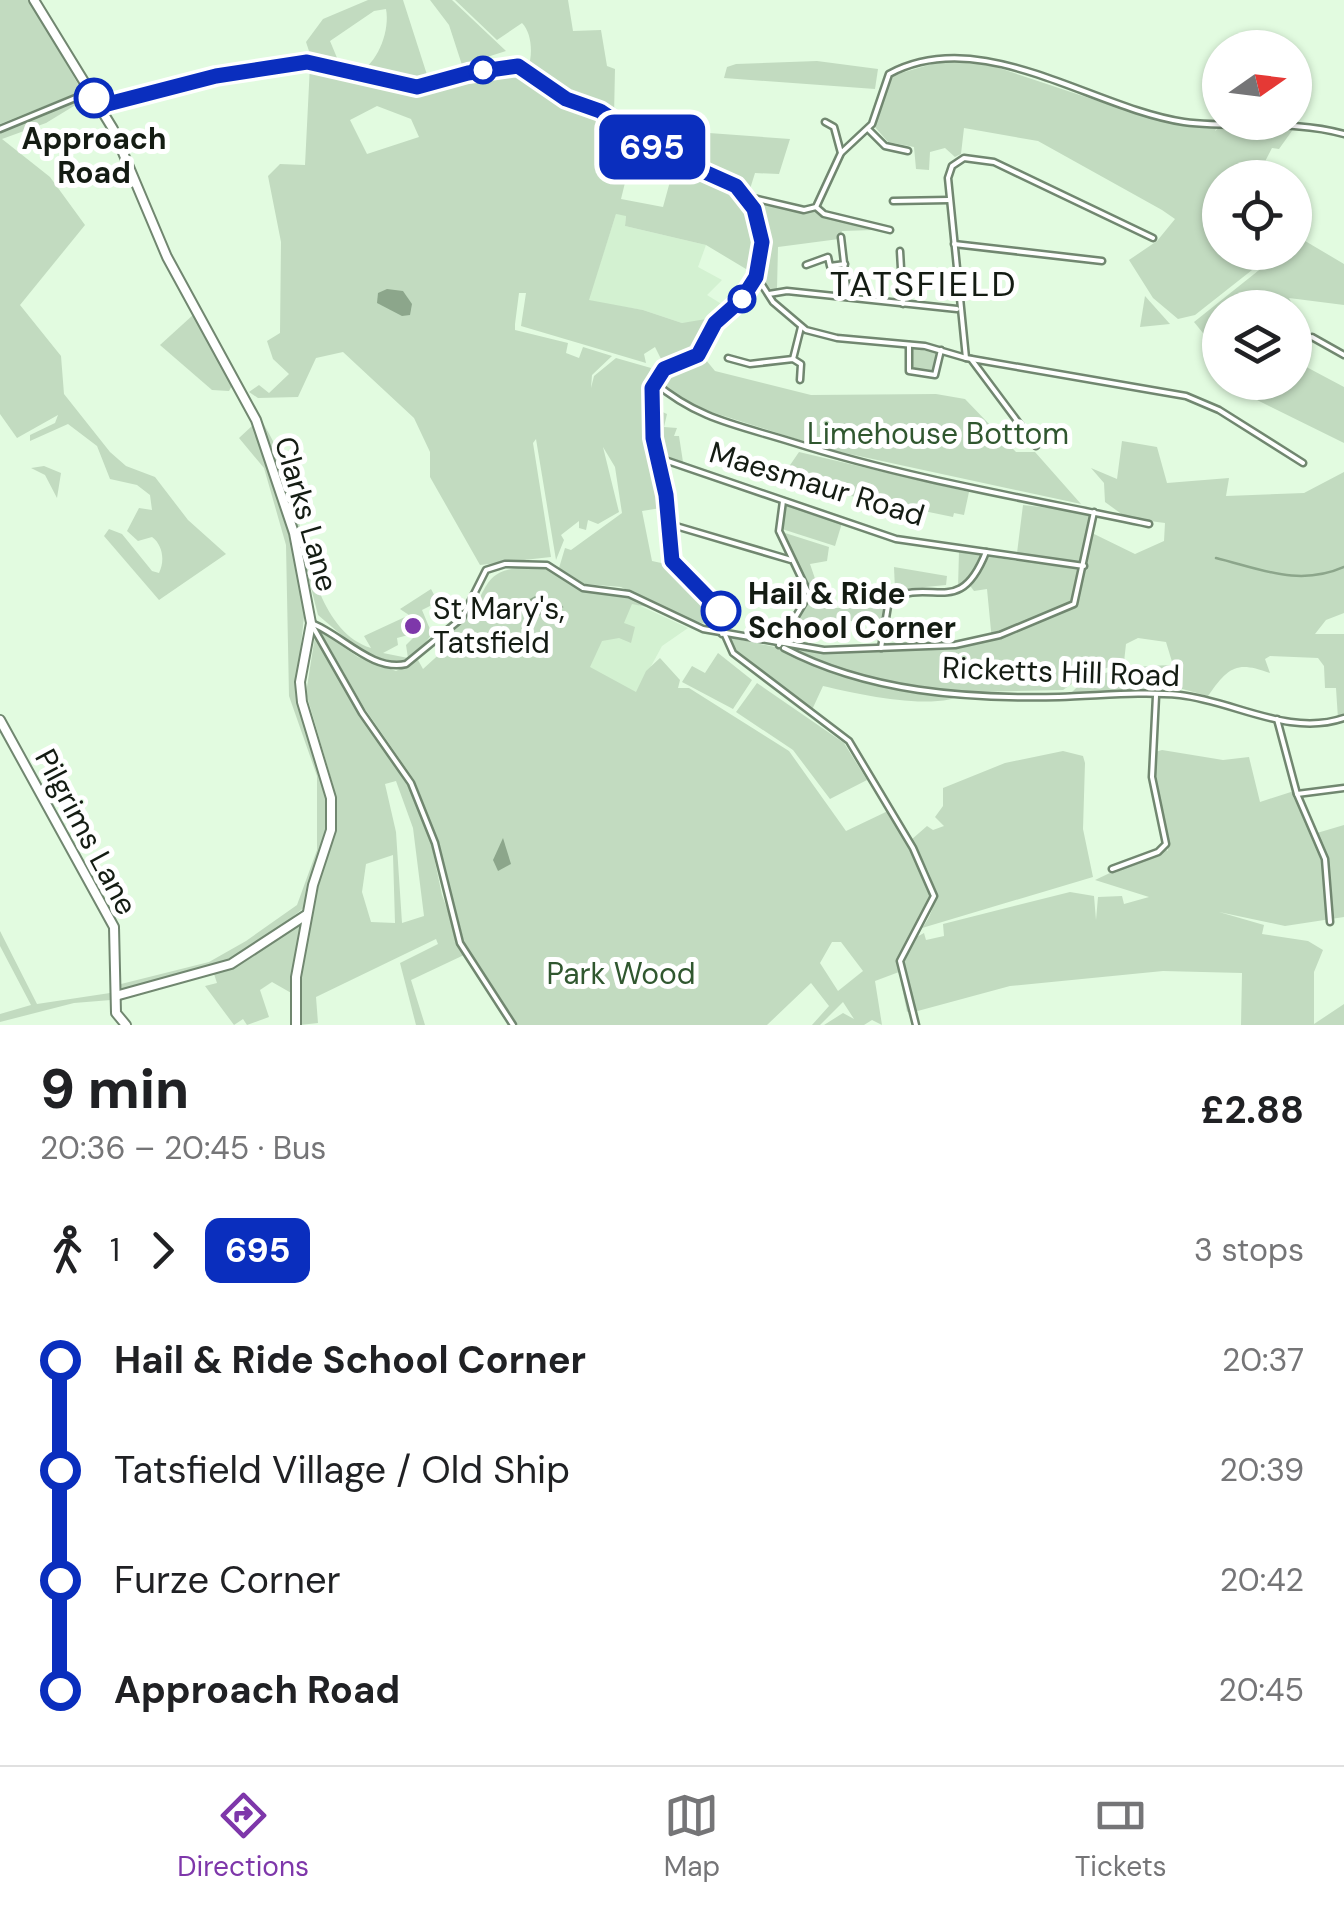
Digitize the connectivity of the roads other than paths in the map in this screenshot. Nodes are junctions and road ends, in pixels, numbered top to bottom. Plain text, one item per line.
1 (34, 0) edge
2 (90, 92) junction
3 (100, 106) junction
4 (825, 122) dead end
5 (868, 129) junction
6 (0, 130) edge
7 (1344, 134) edge
8 (908, 152) dead end
9 (841, 153) junction
10 (749, 197) junction
11 (893, 200) dead end
12 (949, 200) junction
13 (816, 208) junction
14 (890, 230) dead end
15 (841, 237) dead end
16 (1153, 238) dead end
17 (954, 244) junction
18 (900, 251) dead end
19 (1102, 261) dead end
20 (845, 264) junction
21 (806, 265) dead end
22 (756, 277) junction
23 (769, 294) junction
24 (848, 296) junction
25 (903, 304) junction
26 (959, 309) junction
27 (801, 327) junction
28 (1312, 337) dead end
29 (909, 343) junction
30 (941, 350) junction
31 (1344, 355) edge
32 (728, 358) dead end
33 (793, 359) junction
34 (968, 359) junction
35 (800, 380) dead end
36 (654, 382) junction
37 (1036, 446) dead end
38 (657, 458) junction
39 (1303, 463) dead end
40 (783, 501) junction
41 (1094, 512) junction
42 (669, 524) junction
43 (1149, 524) dead end
44 (986, 552) junction
45 (791, 560) junction
46 (1084, 566) junction
47 (312, 623) junction
48 (723, 635) junction
49 (780, 645) junction
50 (881, 648) junction
51 (1156, 696) junction
52 (1344, 718) edge
53 (1277, 719) junction
54 (0, 720) edge
55 (1344, 788) edge
56 (1297, 794) junction
57 (1112, 869) dead end
58 (306, 915) junction
59 (1330, 922) dead end
60 (119, 995) junction
61 (118, 1017) junction
62 (109, 1025) edge
63 (126, 1025) edge
64 (296, 1025) edge
65 (513, 1025) edge
66 (916, 1025) edge

1 - 2 main road, Clarks Lane
2 - 3 main road, Clarks Lane
2 - 6 street
3 - 10 street
3 - 47 main road, Clarks Lane
4 - 9 street
5 - 7 street
5 - 8 street
5 - 9 street
9 - 13 street
10 - 13 street
10 - 22 street
11 - 12 street
12 - 16 street
12 - 17 street
13 - 14 street
15 - 20 street
17 - 19 street
17 - 26 street
18 - 25 street
20 - 21 street
20 - 24 street
22 - 23 street
22 - 36 street
23 - 24 street
23 - 27 street
24 - 25 street
25 - 26 street
26 - 34 street
27 - 29 street
27 - 33 street
28 - 31 street
29 - 30 street
29 - 30 street
30 - 34 street
32 - 33 street
33 - 35 street
34 - 37 street
34 - 39 street
36 - 38 street
36 - 41 street
38 - 40 street, Maesmaur Road
38 - 42 street
40 - 44 street, Maesmaur Road
40 - 45 street
41 - 43 street
41 - 46 street
42 - 45 street
42 - 48 street
44 - 46 street, Maesmaur Road
44 - 50 street
45 - 49 street
46 - 50 street
47 - 48 street
47 - 58 main road, Clarks Lane
47 - 65 street
48 - 49 street
48 - 66 street
49 - 50 street
49 - 51 street, Ricketts Hill Road
51 - 53 street, Ricketts Hill Road
51 - 57 street
52 - 53 street, Ricketts Hill Road
53 - 56 street
54 - 60 main road, Pilgrims Lane
55 - 56 street
56 - 59 street
58 - 60 main road
58 - 64 main road, Clarks Lane
60 - 61 main road, Pilgrims Lane
61 - 62 main road
61 - 63 main road

